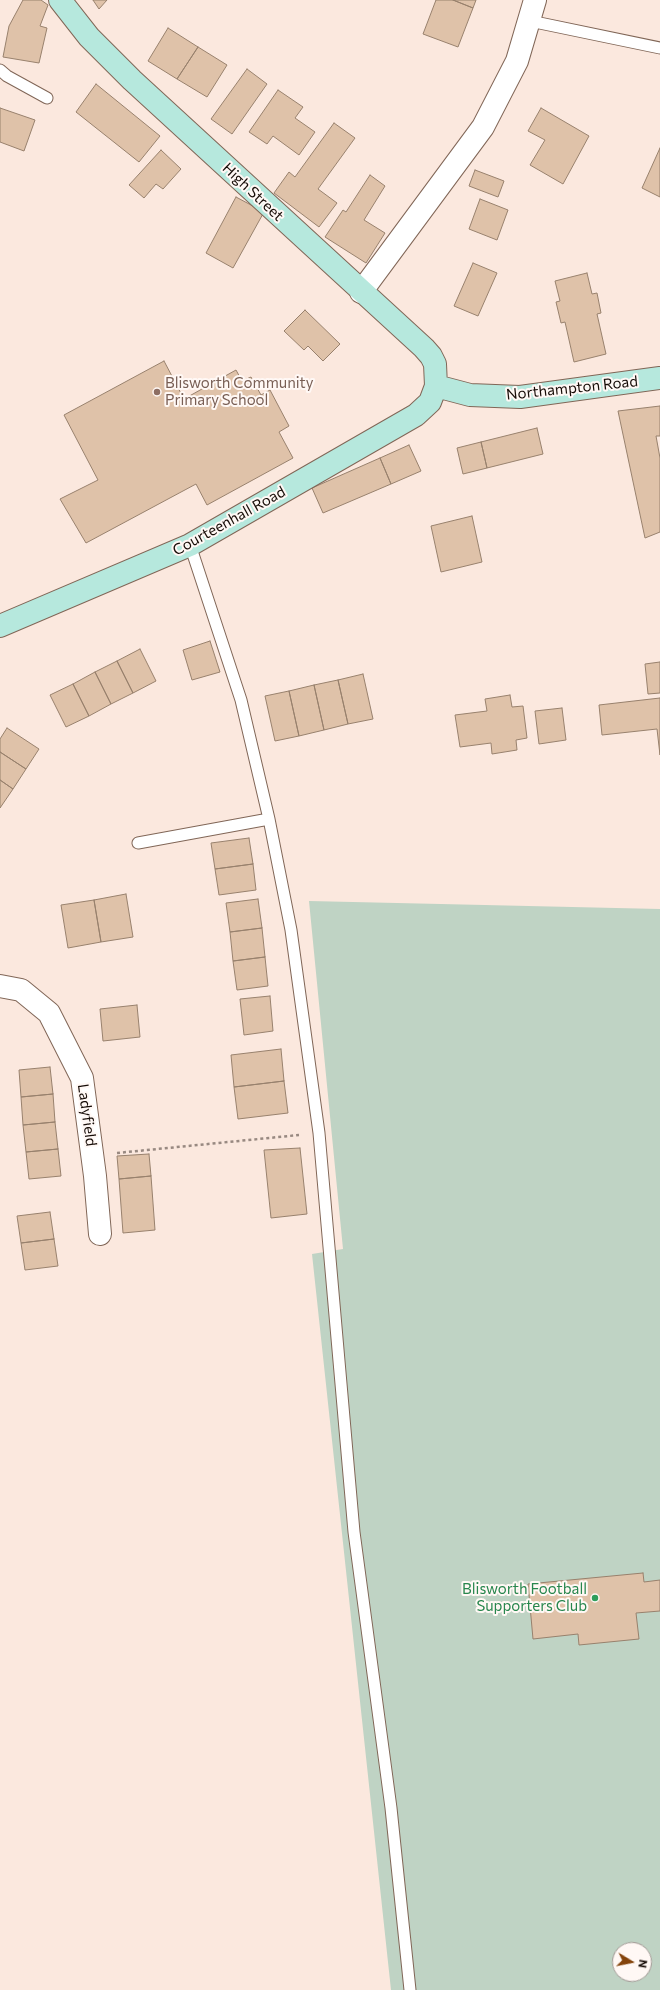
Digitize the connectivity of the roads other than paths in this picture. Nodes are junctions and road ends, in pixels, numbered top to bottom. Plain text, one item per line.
1 (60, 0) edge
2 (535, 0) edge
3 (530, 21) junction
4 (660, 48) edge
5 (0, 70) edge
6 (47, 98) dead end
7 (361, 292) junction
8 (660, 378) edge
9 (436, 386) junction
10 (190, 545) junction
11 (0, 626) edge
12 (269, 819) junction
13 (138, 843) dead end
14 (0, 986) edge
15 (100, 1234) dead end
16 (410, 1990) edge

1 - 7 street, High Street
2 - 3 street
3 - 4 lane
3 - 7 street
5 - 6 lane
7 - 9 street, High Street
8 - 9 street, Northampton Road
9 - 10 street, Courteenhall Road
10 - 11 street, Courteenhall Road
10 - 12 lane
12 - 13 lane
12 - 16 lane
14 - 15 street, Ladyfield

